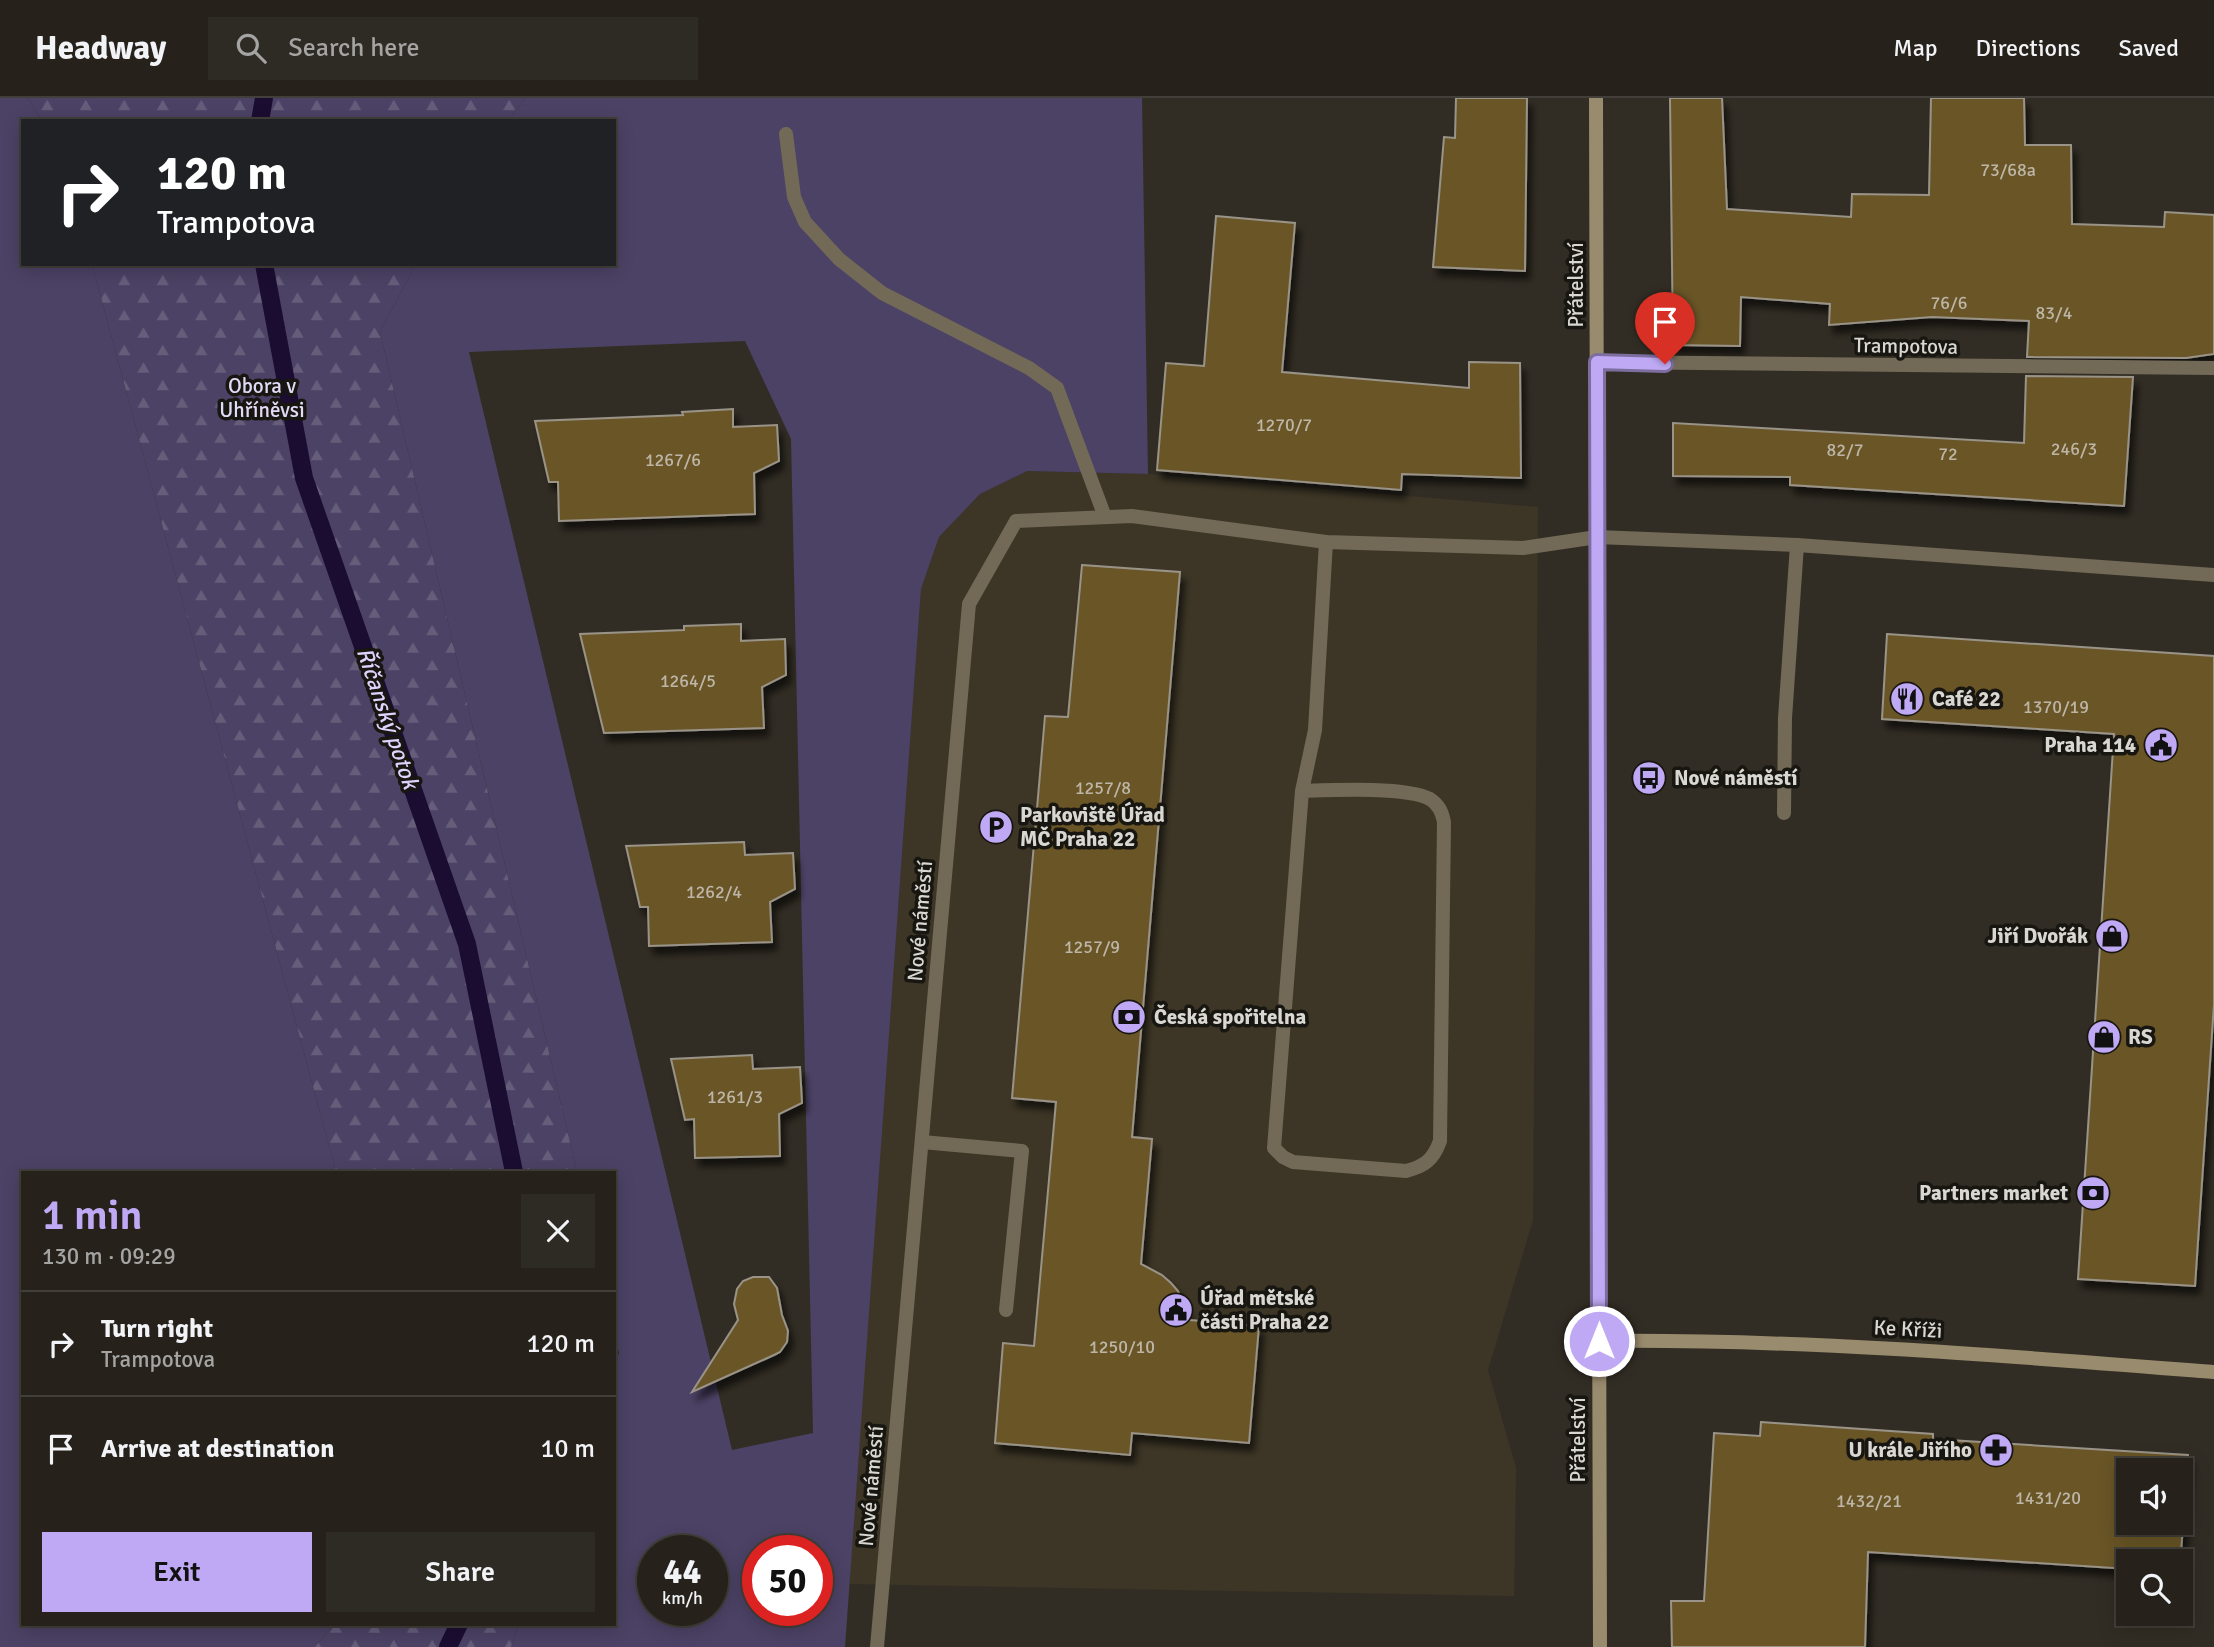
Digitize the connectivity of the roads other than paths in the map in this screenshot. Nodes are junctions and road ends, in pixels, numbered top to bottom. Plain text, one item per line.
1 (1596, 98) edge
2 (786, 134) dead end
3 (1597, 362) junction
4 (2214, 368) edge
5 (1105, 517) junction
6 (1597, 537) junction
7 (1326, 542) junction
8 (1797, 545) junction
9 (2214, 575) edge
10 (1302, 791) junction
11 (1784, 813) dead end
12 (922, 1142) junction
13 (1006, 1310) dead end
14 (1599, 1341) junction
15 (2214, 1372) edge
16 (877, 1647) edge
17 (1600, 1647) edge

1 - 3 main road, Přátelství
2 - 5 street
3 - 4 street, Trampotova
3 - 6 main road, Přátelství
5 - 7 street, Nové náměstí
5 - 12 street, Nové náměstí
6 - 7 street, Nové náměstí
6 - 8 street, Nové náměstí
6 - 14 main road, Přátelství
7 - 10 street
8 - 9 street, Nové náměstí
8 - 11 street
10 - 10 street
12 - 13 street
12 - 16 street, Nové náměstí
14 - 15 main road, Ke Kříži
14 - 17 main road, Přátelství

